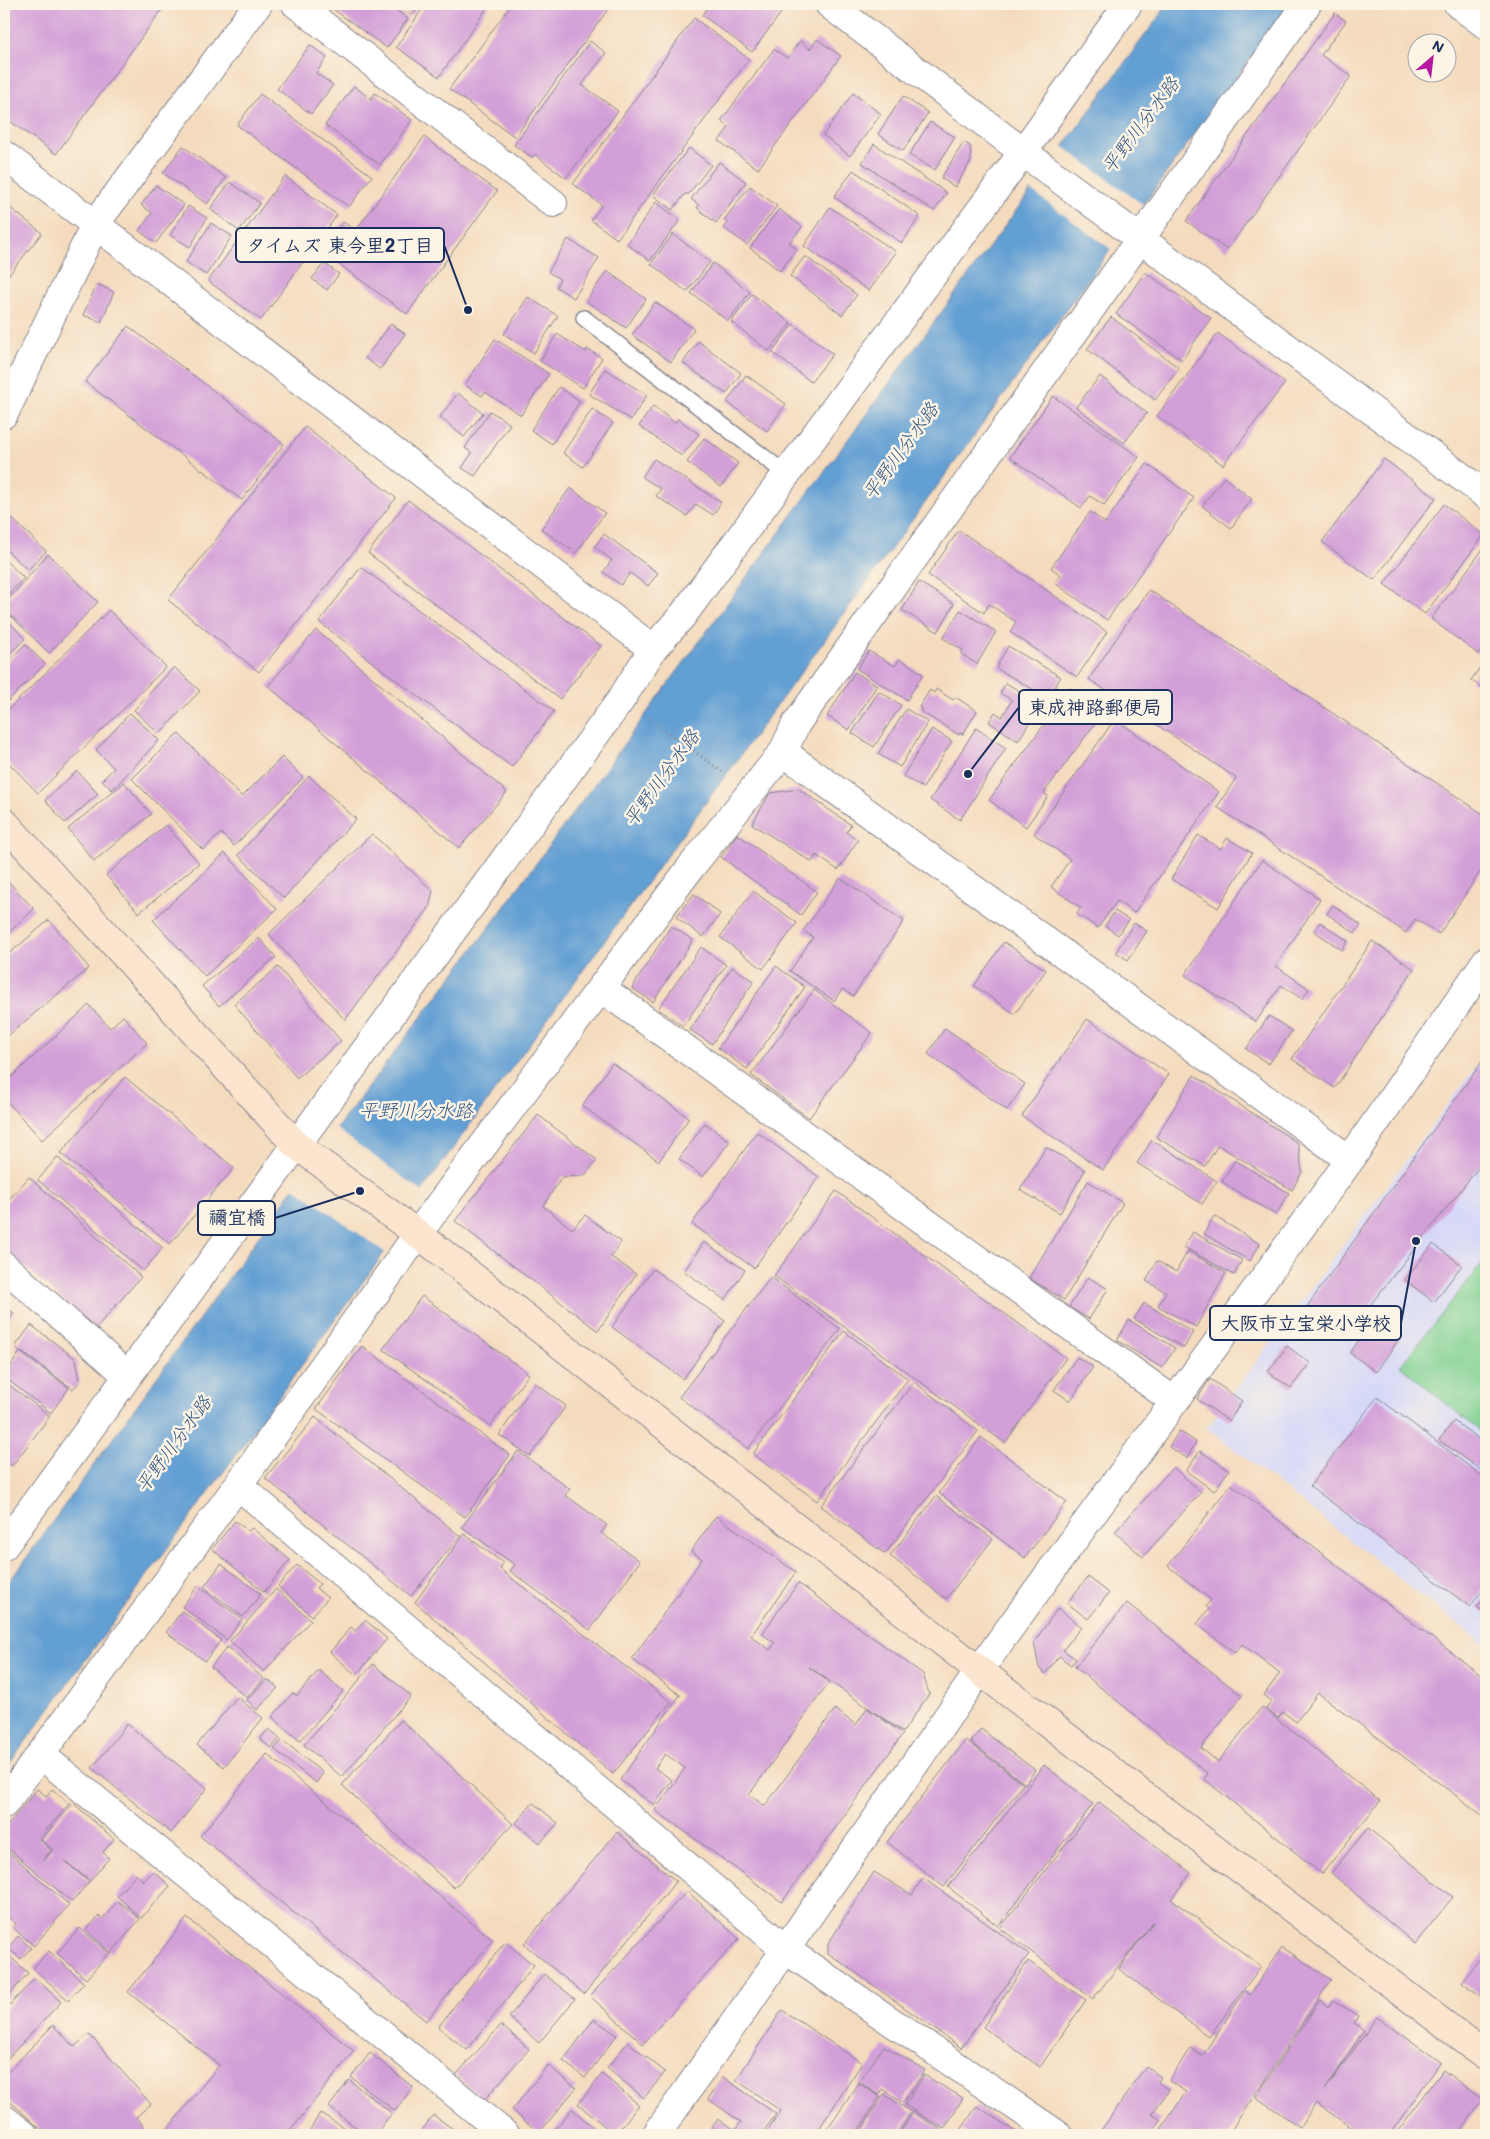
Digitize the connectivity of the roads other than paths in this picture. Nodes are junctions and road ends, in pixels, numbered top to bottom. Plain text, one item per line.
1 (258, 4) edge
2 (296, 4) edge
3 (829, 4) edge
4 (1128, 4) edge
5 (1307, 4) edge
6 (1458, 4) edge
7 (1486, 26) edge
8 (4, 155) edge
9 (1032, 159) junction
10 (552, 204) dead end
11 (96, 223) junction
12 (1134, 235) junction
13 (584, 318) dead end
14 (4, 414) edge
15 (786, 474) junction
16 (1486, 495) edge
17 (653, 649) junction
18 (783, 752) junction
19 (4, 822) edge
20 (1486, 961) edge
21 (601, 988) junction
22 (304, 1151) junction
23 (1350, 1160) junction
24 (412, 1230) junction
25 (4, 1266) edge
26 (128, 1376) junction
27 (1174, 1401) junction
28 (238, 1485) junction
29 (4, 1546) edge
30 (980, 1671) junction
31 (41, 1755) junction
32 (4, 1804) edge
33 (786, 1950) junction
34 (1486, 2056) edge
35 (4, 2119) edge
36 (24, 2135) edge
37 (506, 2135) edge
38 (656, 2135) edge
39 (1058, 2135) edge

1 - 11 street
2 - 10 street
3 - 9 street
4 - 9 street
5 - 12 street
6 - 7 street
8 - 11 street
9 - 12 street
9 - 15 street
11 - 14 street
11 - 17 street
12 - 16 street
12 - 18 street
13 - 15 lane
15 - 17 street
17 - 22 street
18 - 21 street
18 - 23 street
19 - 22 street
20 - 23 street
21 - 24 street
21 - 27 street
22 - 24 street
22 - 26 street
23 - 27 street
24 - 28 street
24 - 30 street
25 - 26 street
26 - 29 street
27 - 30 street
28 - 31 street
28 - 33 street
30 - 33 street
30 - 34 street
31 - 32 street
31 - 37 street
33 - 38 street
33 - 39 street
35 - 36 street

